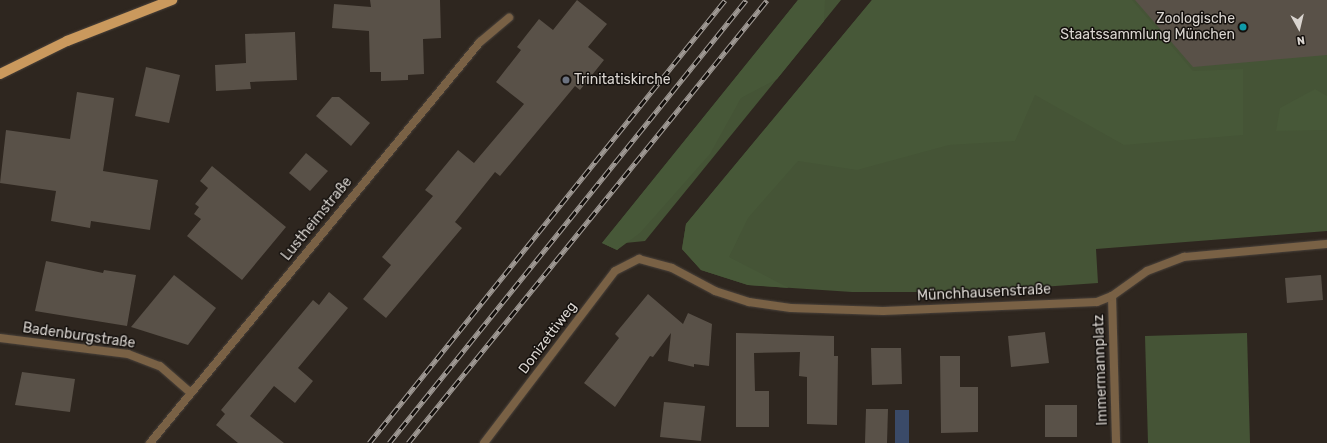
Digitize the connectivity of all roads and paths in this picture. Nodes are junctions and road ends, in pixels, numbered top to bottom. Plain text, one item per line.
1 (172, 0) edge
2 (509, 18) dead end
3 (0, 74) edge
4 (1327, 244) edge
5 (639, 259) joint
6 (1112, 296) junction
7 (0, 338) edge
8 (191, 393) junction
9 (150, 443) edge
10 (484, 443) edge
11 (1116, 443) edge

1 - 3 main road
2 - 8 street, Lustheimstraße
4 - 6 street, Münchhausenstraße
5 - 6 street, Münchhausenstraße
5 - 10 street, Donizettiweg
6 - 11 street, Immermannplatz
7 - 8 street, Badenburgstraße
8 - 9 street, Lustheimstraße

